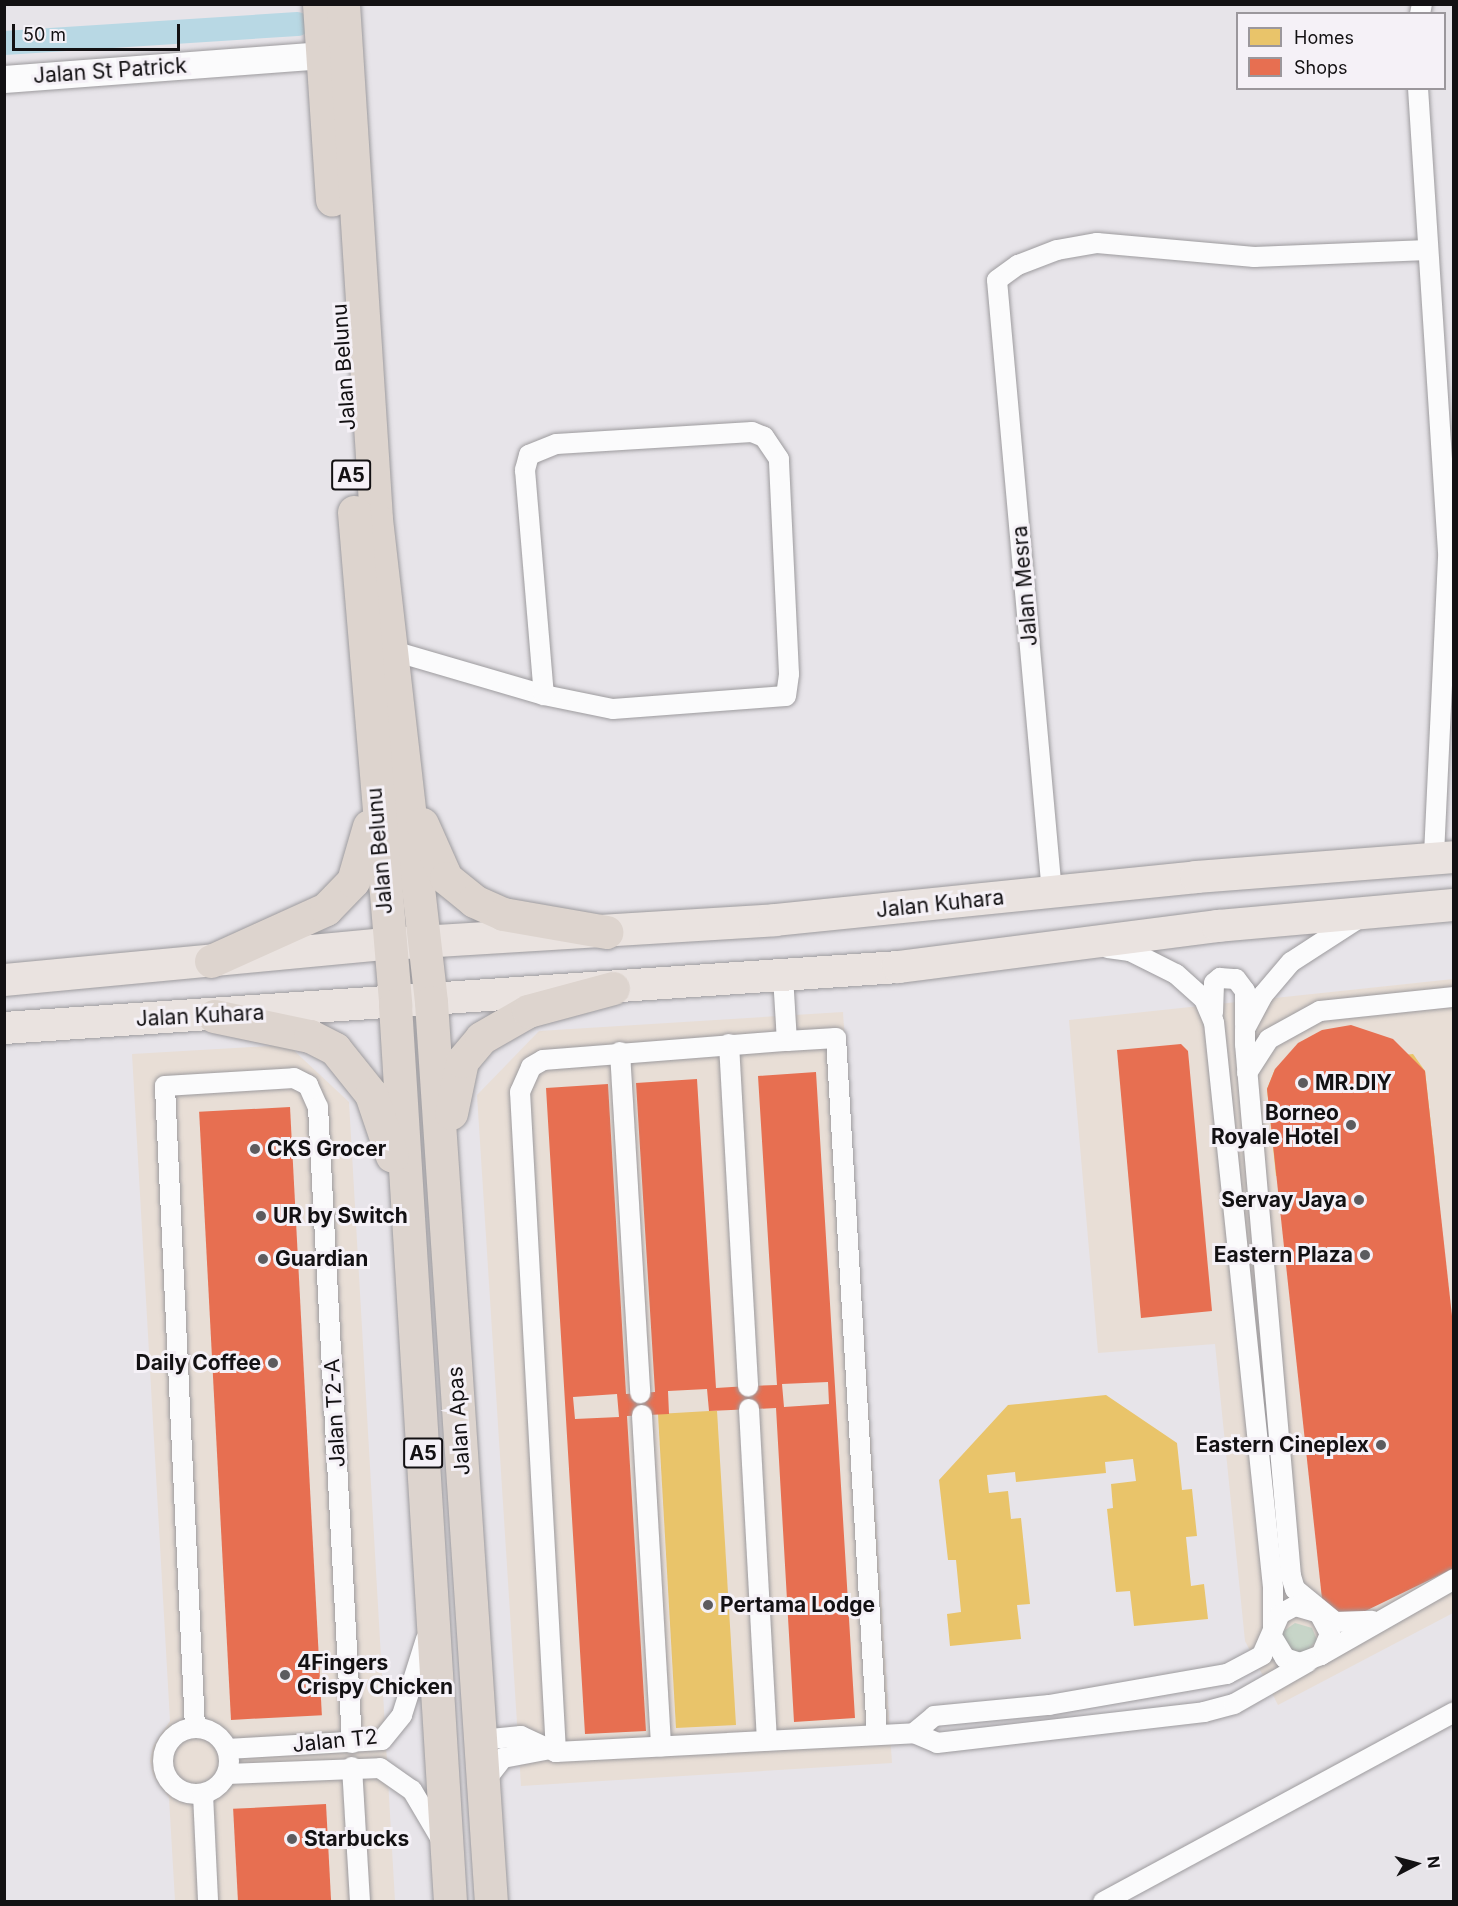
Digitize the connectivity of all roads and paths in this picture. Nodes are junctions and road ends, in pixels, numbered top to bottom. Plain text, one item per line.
1 (319, 4) edge
2 (343, 4) edge
3 (323, 55) junction
4 (4, 79) edge
5 (1418, 90) edge
6 (1428, 250) junction
7 (390, 650) junction
8 (544, 694) junction
9 (405, 771) junction
10 (373, 774) junction
11 (1447, 863) edge
12 (1053, 893) junction
13 (1454, 904) edge
14 (1374, 911) junction
15 (606, 932) junction
16 (425, 942) junction
17 (1085, 943) junction
18 (388, 944) junction
19 (211, 961) junction
20 (783, 976) junction
21 (4, 980) edge
22 (613, 988) junction
23 (1454, 997) edge
24 (431, 1002) junction
25 (395, 1005) junction
26 (214, 1016) junction
27 (1214, 1022) junction
28 (4, 1028) edge
29 (1245, 1029) junction
30 (787, 1041) junction
31 (729, 1044) junction
32 (620, 1052) junction
33 (1245, 1076) junction
34 (445, 1214) junction
35 (408, 1216) junction
36 (748, 1386) dead end
37 (640, 1393) dead end
38 (749, 1409) dead end
39 (642, 1415) dead end
40 (1454, 1579) edge
41 (1319, 1612) junction
42 (433, 1618) junction
43 (1371, 1621) junction
44 (1273, 1634) junction
45 (1315, 1659) junction
46 (1454, 1712) edge
47 (195, 1728) junction
48 (914, 1733) junction
49 (877, 1735) junction
50 (481, 1740) junction
51 (767, 1741) junction
52 (352, 1743) junction
53 (661, 1746) junction
54 (227, 1749) junction
55 (550, 1751) junction
56 (352, 1767) junction
57 (227, 1774) junction
58 (483, 1784) junction
59 (203, 1794) junction
60 (447, 1849) junction
61 (450, 1899) edge
62 (208, 1902) edge
63 (360, 1902) edge
64 (491, 1902) edge
65 (1103, 1902) edge

1 - 3 highway, Jalan Belunu / A5
2 - 7 highway, Jalan Belunu / A5
3 - 4 street, Jalan St Patrick
3 - 10 highway, Jalan Belunu / A5
5 - 6 street
6 - 11 street
6 - 12 street, Jalan Mesra
7 - 8 street
7 - 9 highway, Jalan Belunu / A5
8 - 8 street
9 - 15 highway
9 - 16 highway, Jalan Belunu / A5
10 - 18 highway, Jalan Belunu / A5
10 - 19 highway
11 - 12 main road, Jalan Kuhara
12 - 15 main road, Jalan Kuhara
13 - 14 main road
14 - 17 main road
14 - 29 street
15 - 16 main road, Jalan Kuhara
16 - 18 main road, Jalan Kuhara
16 - 24 highway, Jalan Apas / A5
17 - 20 main road
17 - 27 street
18 - 19 main road
18 - 25 highway, Jalan Apas / A5
19 - 21 main road
20 - 22 main road
20 - 30 street
22 - 24 main road
22 - 34 highway
23 - 33 street
24 - 25 main road, Jalan Kuhara
24 - 34 highway, Jalan Apas / A5
25 - 26 main road, Jalan Kuhara
25 - 35 highway, Jalan Apas / A5
26 - 28 main road, Jalan Kuhara
26 - 35 highway
27 - 29 street
27 - 44 street
29 - 33 street
30 - 31 street
30 - 49 street
31 - 32 street
31 - 36 street
32 - 37 street
32 - 55 street
33 - 41 street
34 - 50 highway, Jalan Apas / A5
35 - 42 highway, Jalan Apas / A5
38 - 51 street
39 - 53 street
40 - 43 street
41 - 43 street
41 - 44 street
41 - 45 street
42 - 52 street, Jalan T2
42 - 60 highway, Jalan Apas / A5
43 - 45 street
44 - 45 street
44 - 48 street
45 - 48 street
46 - 65 street
47 - 52 street, Jalan T2-A
47 - 54 street
47 - 59 street
48 - 49 street
49 - 51 street
50 - 55 street
50 - 58 highway, Jalan Apas / A5
50 - 61 highway
51 - 53 street
52 - 54 street, Jalan T2
53 - 55 street
54 - 57 street
55 - 58 street
56 - 57 street, Jalan T2
56 - 60 street, Jalan T2
56 - 63 street
57 - 59 street
58 - 64 highway, Jalan Apas / A5
59 - 62 street
60 - 61 highway, Jalan Apas / A5

